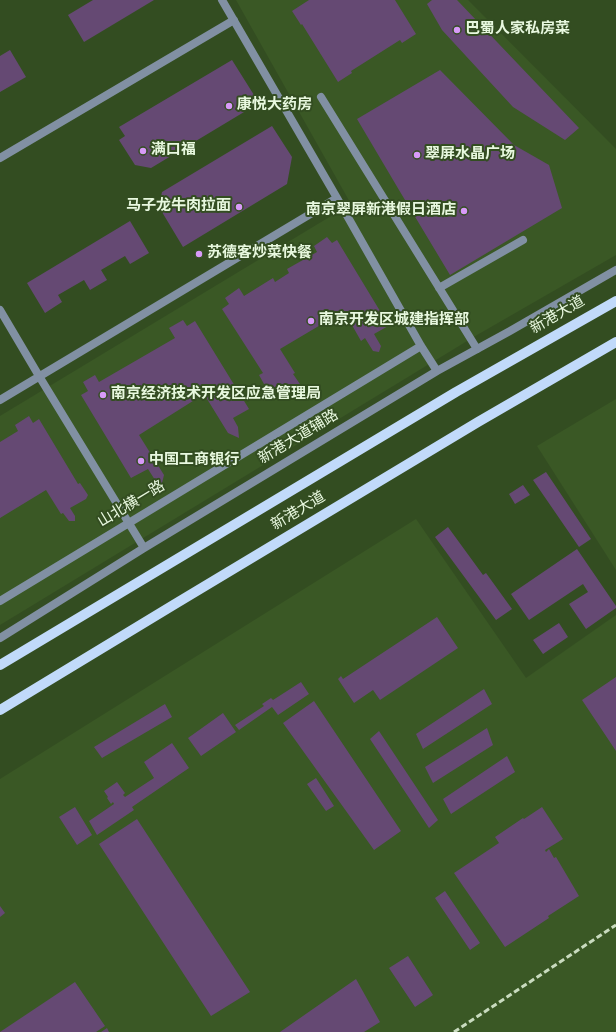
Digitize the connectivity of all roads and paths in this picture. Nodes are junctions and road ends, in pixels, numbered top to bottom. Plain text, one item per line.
1 (222, 0) edge
2 (234, 20) junction
3 (320, 97) dead end
4 (0, 158) edge
5 (337, 198) junction
6 (523, 240) dead end
7 (616, 270) edge
8 (440, 288) junction
9 (616, 301) edge
10 (0, 310) edge
11 (616, 342) edge
12 (421, 346) junction
13 (477, 349) junction
14 (437, 371) junction
15 (39, 376) junction
16 (0, 400) edge
17 (130, 523) junction
18 (144, 548) junction
19 (0, 601) edge
20 (0, 638) edge
21 (0, 664) edge
22 (0, 710) edge

1 - 2 street
2 - 4 street
2 - 5 street
3 - 8 street
5 - 12 street
5 - 15 street
6 - 8 street
7 - 13 street, 新港大道辅路
8 - 13 street
9 - 21 main road, 新港大道
10 - 15 street
11 - 22 main road, 新港大道
12 - 14 street
12 - 17 street, 山北横一路
13 - 14 street, 新港大道辅路
14 - 18 street, 新港大道辅路
15 - 16 street
15 - 17 street
17 - 18 street
17 - 19 street, 山北横一路
18 - 20 street, 新港大道辅路

